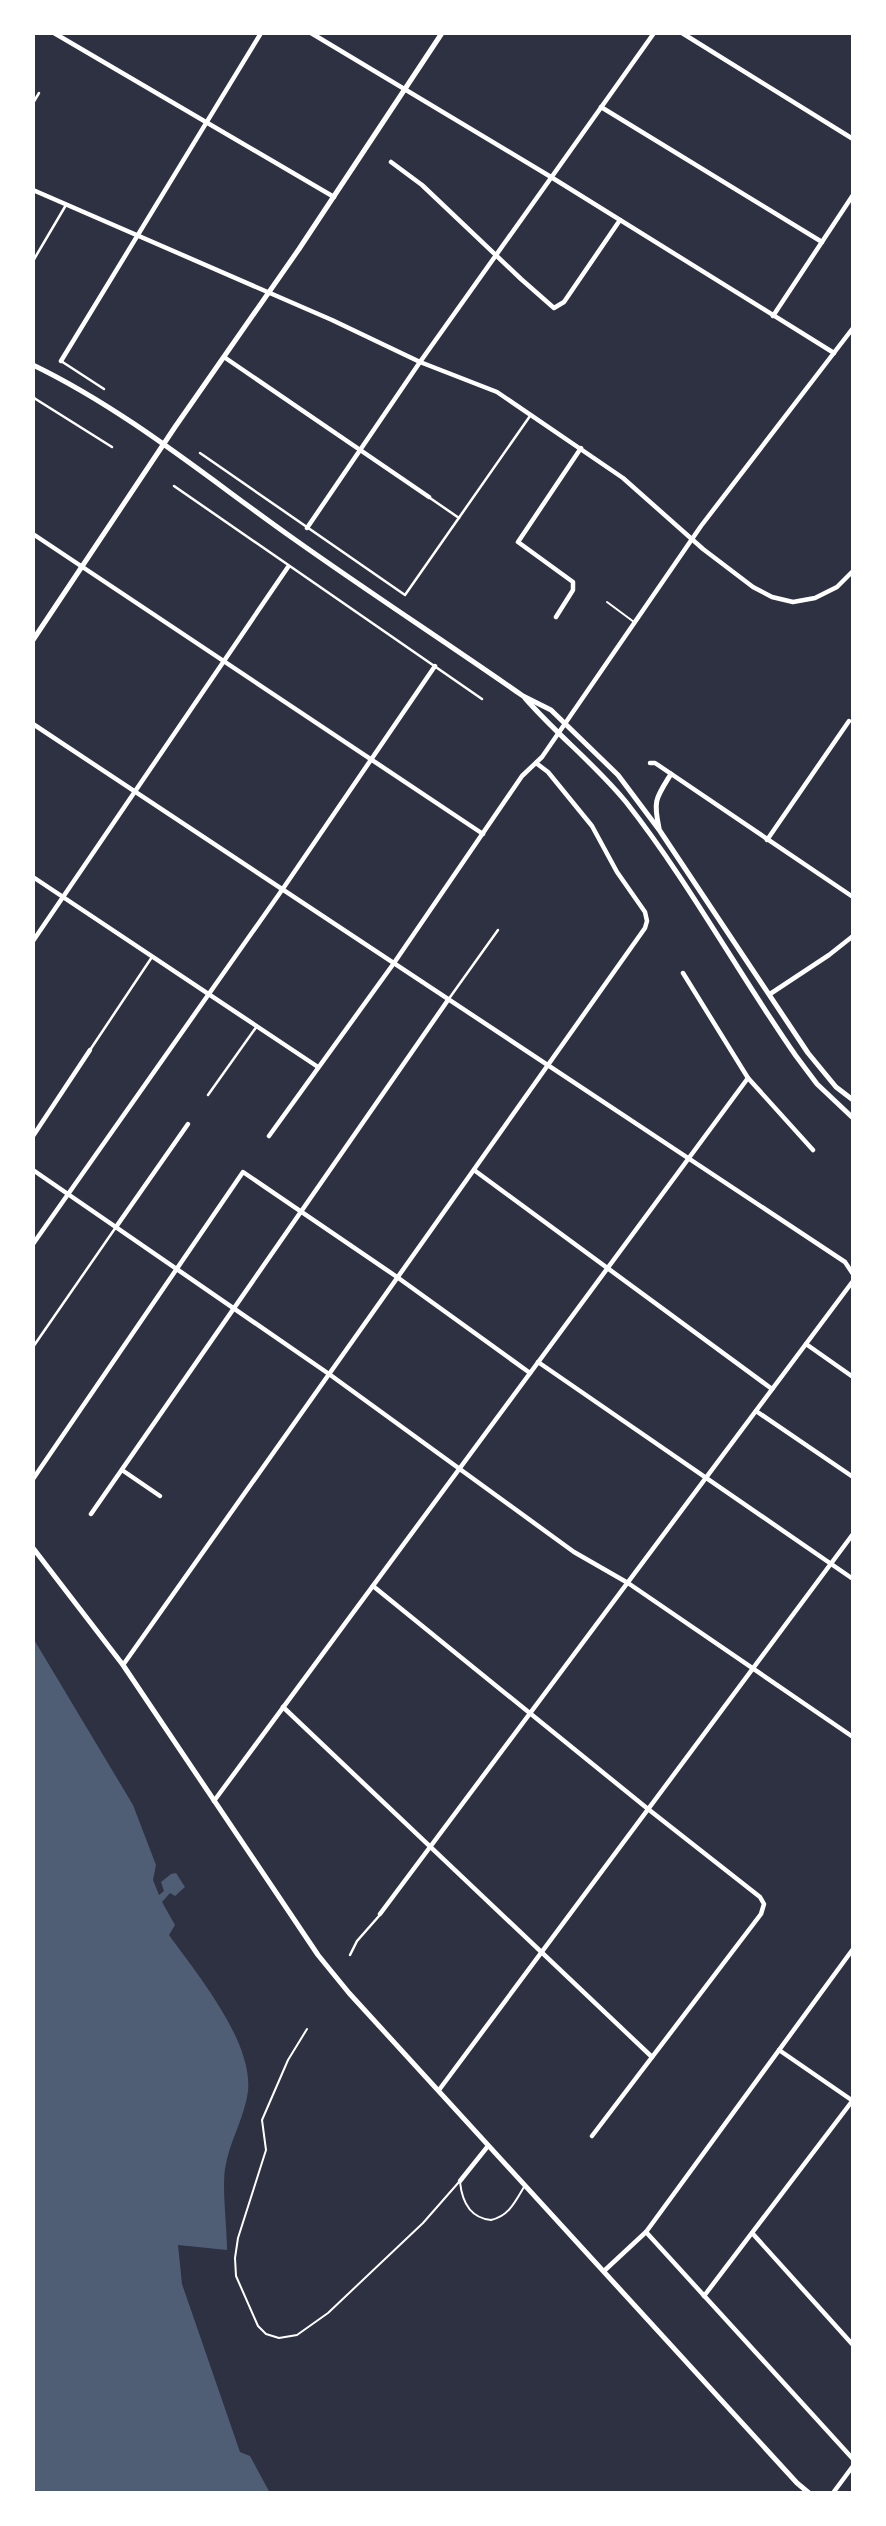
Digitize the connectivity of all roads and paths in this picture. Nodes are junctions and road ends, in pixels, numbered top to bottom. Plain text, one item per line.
1 (54, 33) edge
2 (72, 33) edge
3 (261, 33) edge
4 (311, 33) edge
5 (442, 33) edge
6 (654, 33) edge
7 (682, 33) edge
8 (68, 40) junction
9 (404, 89) junction
10 (39, 93) dead end
11 (33, 103) edge
12 (601, 107) junction
13 (206, 121) junction
14 (853, 139) edge
15 (391, 162) dead end
16 (551, 177) junction
17 (33, 190) edge
18 (853, 195) edge
19 (334, 197) junction
20 (66, 205) junction
21 (620, 220) junction
22 (138, 236) junction
23 (822, 242) junction
24 (496, 256) junction
25 (33, 261) edge
26 (269, 292) junction
27 (773, 316) junction
28 (853, 328) edge
29 (834, 353) junction
30 (224, 356) junction
31 (61, 361) joint
32 (420, 362) junction
33 (33, 365) edge
34 (104, 389) dead end
35 (33, 398) edge
36 (531, 414) junction
37 (164, 444) junction
38 (112, 447) dead end
39 (581, 448) junction
40 (361, 450) junction
41 (200, 453) dead end
42 (174, 486) dead end
43 (429, 497) joint
44 (459, 517) junction
45 (307, 528) junction
46 (33, 534) edge
47 (693, 539) junction
48 (82, 567) junction
49 (288, 567) junction
50 (853, 571) edge
51 (607, 602) dead end
52 (556, 617) dead end
53 (635, 623) junction
54 (33, 640) edge
55 (224, 662) junction
56 (435, 666) junction
57 (523, 696) junction
58 (482, 699) dead end
59 (849, 721) dead end
60 (565, 722) junction
61 (33, 724) edge
62 (558, 732) junction
63 (371, 761) junction
64 (650, 762) dead end
65 (536, 763) junction
66 (671, 774) junction
67 (135, 791) junction
68 (660, 831) junction
69 (483, 834) junction
70 (767, 840) junction
71 (33, 877) edge
72 (282, 890) junction
73 (64, 897) junction
74 (853, 897) edge
75 (498, 930) dead end
76 (853, 936) edge
77 (33, 941) edge
78 (152, 956) junction
79 (394, 963) junction
80 (683, 973) dead end
81 (209, 994) junction
82 (770, 994) junction
83 (448, 1000) junction
84 (257, 1026) junction
85 (90, 1050) joint
86 (547, 1066) junction
87 (318, 1067) junction
88 (748, 1078) junction
89 (208, 1096) dead end
90 (853, 1100) edge
91 (853, 1118) edge
92 (188, 1124) dead end
93 (33, 1136) edge
94 (269, 1136) dead end
95 (813, 1150) dead end
96 (688, 1159) junction
97 (33, 1170) edge
98 (473, 1170) junction
99 (69, 1194) junction
100 (301, 1210) junction
101 (116, 1227) junction
102 (33, 1244) edge
103 (607, 1268) junction
104 (178, 1270) junction
105 (853, 1274) edge
106 (397, 1277) junction
107 (853, 1281) edge
108 (233, 1309) junction
109 (806, 1344) junction
110 (33, 1347) edge
111 (538, 1362) junction
112 (530, 1373) junction
113 (329, 1374) junction
114 (853, 1377) edge
115 (772, 1389) junction
116 (755, 1411) junction
117 (122, 1470) junction
118 (458, 1470) junction
119 (706, 1477) junction
120 (853, 1477) edge
121 (33, 1479) edge
122 (160, 1496) dead end
123 (92, 1514) dead end
124 (853, 1534) edge
125 (33, 1548) edge
126 (831, 1563) junction
127 (853, 1579) edge
128 (628, 1583) junction
129 (373, 1586) junction
130 (123, 1665) junction
131 (753, 1668) junction
132 (283, 1707) junction
133 (530, 1713) junction
134 (853, 1737) edge
135 (213, 1801) junction
136 (648, 1809) junction
137 (430, 1847) junction
138 (380, 1914) joint
139 (853, 1949) edge
140 (542, 1951) junction
141 (349, 1955) dead end
142 (307, 2029) dead end
143 (779, 2050) junction
144 (652, 2057) junction
145 (439, 2090) junction
146 (853, 2101) edge
147 (592, 2136) dead end
148 (488, 2146) junction
149 (460, 2181) junction
150 (524, 2186) junction
151 (646, 2232) junction
152 (753, 2234) junction
153 (604, 2271) junction
154 (704, 2296) junction
155 (853, 2345) edge
156 (853, 2459) edge
157 (853, 2466) edge
158 (809, 2493) edge
159 (833, 2493) edge

1 - 8 street
2 - 8 street
3 - 13 street
4 - 9 street
5 - 9 street
6 - 12 street
7 - 14 street
8 - 13 street
9 - 16 street
9 - 19 street
10 - 11 street
12 - 16 street
12 - 23 street
13 - 19 street
13 - 22 street
15 - 24 street
16 - 21 street
16 - 24 street
17 - 20 street
18 - 23 street
19 - 26 street
20 - 22 street
20 - 25 street
21 - 24 street
21 - 27 street
22 - 26 street
22 - 31 street
23 - 27 street
24 - 32 street
26 - 30 street
26 - 32 street
27 - 29 street
28 - 29 street
29 - 47 street
30 - 37 street
30 - 40 street
31 - 34 street
32 - 36 street
32 - 40 street
33 - 37 street
35 - 38 street
36 - 39 street
36 - 44 street
37 - 48 street
37 - 57 street
39 - 47 street
39 - 52 street
40 - 43 street
40 - 45 street
41 - 45 street
42 - 49 street
43 - 44 street
44 - 45 street
46 - 48 street
47 - 50 street
47 - 53 street
48 - 54 street
48 - 55 street
49 - 55 street
49 - 56 street
51 - 53 lane
53 - 60 street
55 - 63 street
55 - 67 street
56 - 58 street
56 - 63 street
57 - 60 street
57 - 62 street
59 - 70 street
60 - 62 street
60 - 68 street
61 - 67 street
62 - 65 street
62 - 91 street
63 - 69 street
63 - 72 street
64 - 66 street
65 - 69 street
65 - 86 street
66 - 68 street
66 - 70 street
67 - 72 street
67 - 73 street
68 - 82 street
69 - 79 street
70 - 74 street
71 - 73 street
72 - 79 street
72 - 81 street
73 - 77 street
73 - 78 street
75 - 83 street
76 - 82 street
78 - 81 street
78 - 85 street
79 - 83 street
79 - 87 street
80 - 88 street
81 - 84 street
81 - 99 street
82 - 90 street
83 - 86 street
83 - 100 street
84 - 87 street
84 - 89 street
85 - 93 street
86 - 96 street
86 - 98 street
87 - 94 street
88 - 95 street
88 - 96 street
92 - 101 street
96 - 103 street
96 - 105 street
97 - 99 street
98 - 103 street
98 - 106 street
99 - 101 street
99 - 102 street
100 - 104 street
100 - 106 street
100 - 108 street
101 - 104 street
101 - 110 street
103 - 111 street
103 - 115 street
104 - 108 street
104 - 121 street
106 - 112 street
106 - 113 street
107 - 109 street
108 - 113 street
108 - 117 street
109 - 114 street
109 - 115 street
111 - 112 street
111 - 119 street
112 - 118 street
113 - 118 street
113 - 130 street
115 - 116 street
116 - 119 street
116 - 120 street
117 - 122 street
117 - 123 street
118 - 128 street
118 - 129 street
119 - 126 street
119 - 128 street
124 - 126 street
125 - 130 street
126 - 127 street
126 - 131 street
128 - 131 street
128 - 133 street
129 - 132 street
129 - 133 street
130 - 135 street
131 - 134 street
131 - 136 street
132 - 135 street
132 - 137 street
133 - 136 street
133 - 137 street
135 - 145 street
136 - 140 street
136 - 144 street
137 - 138 street
137 - 140 street
138 - 141 street
139 - 143 street
140 - 144 street
140 - 145 street
142 - 149 lane
143 - 146 street
143 - 151 street
144 - 147 street
145 - 148 street
146 - 152 street
148 - 149 street
148 - 150 street
149 - 150 lane
150 - 153 street
151 - 153 street
151 - 154 street
152 - 154 street
152 - 155 street
153 - 158 street
154 - 156 street
157 - 159 street

